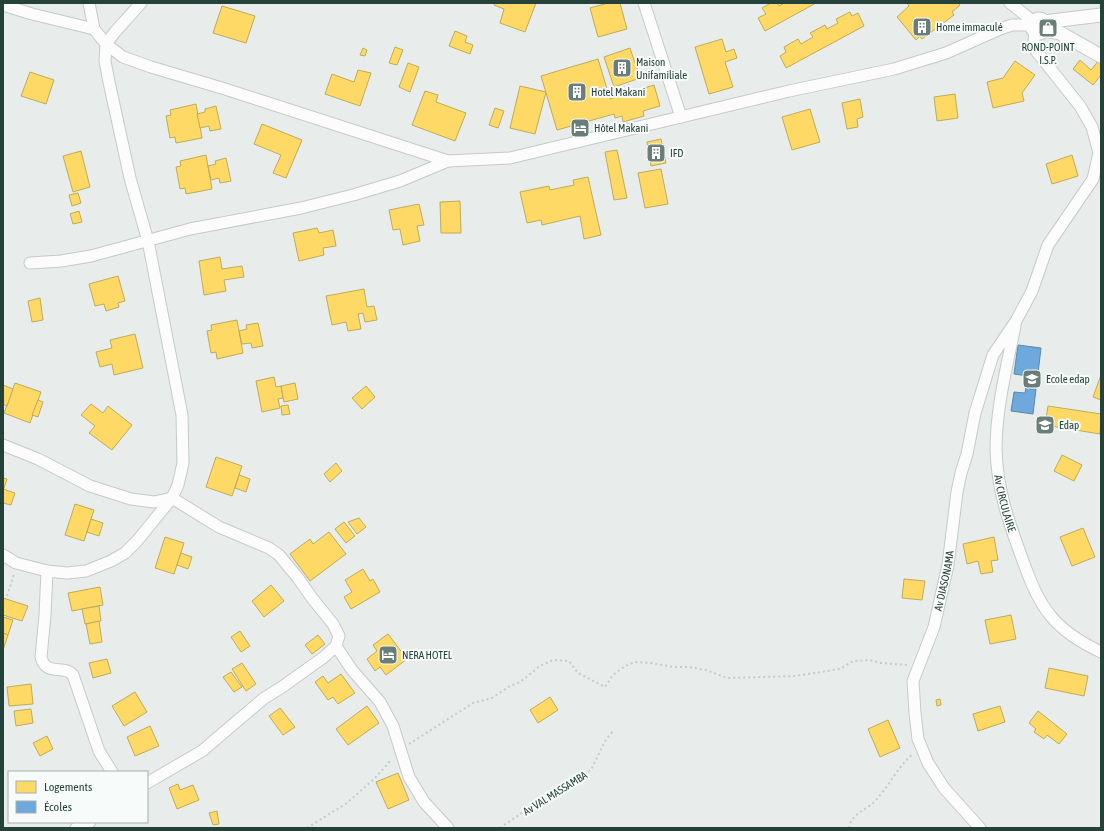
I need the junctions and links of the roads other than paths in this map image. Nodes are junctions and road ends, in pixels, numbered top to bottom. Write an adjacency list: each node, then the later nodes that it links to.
1 (89, 3): 8 (street)
2 (141, 3): 9 (street)
3 (644, 3): 11 (street)
4 (1010, 3): 7 (street)
5 (3, 5): 8 (street)
6 (1101, 15): 7 (street)
7 (1038, 26): 10 (street); 11 (street); 15 (street)
8 (94, 29): 9 (street)
9 (106, 44): 12 (street); 13 (street)
10 (1101, 56)
11 (681, 117): 12 (street)
12 (448, 161): 13 (street)
13 (148, 241): 14 (street); 17 (street)
14 (30, 263)
15 (1016, 321): 21 (street, Av CIRCULAIRE); 27 (street, Av DIASONAMA)
16 (3, 445): 17 (street)
17 (172, 498): 19 (street); 20 (street)
18 (3, 555): 19 (street)
19 (47, 571): 22 (street)
20 (336, 646): 23 (street); 26 (street)
21 (1101, 652)
22 (111, 771)
23 (148, 782)
24 (88, 823): 25 (street)
25 (76, 828)
26 (448, 828)
27 (980, 828)

